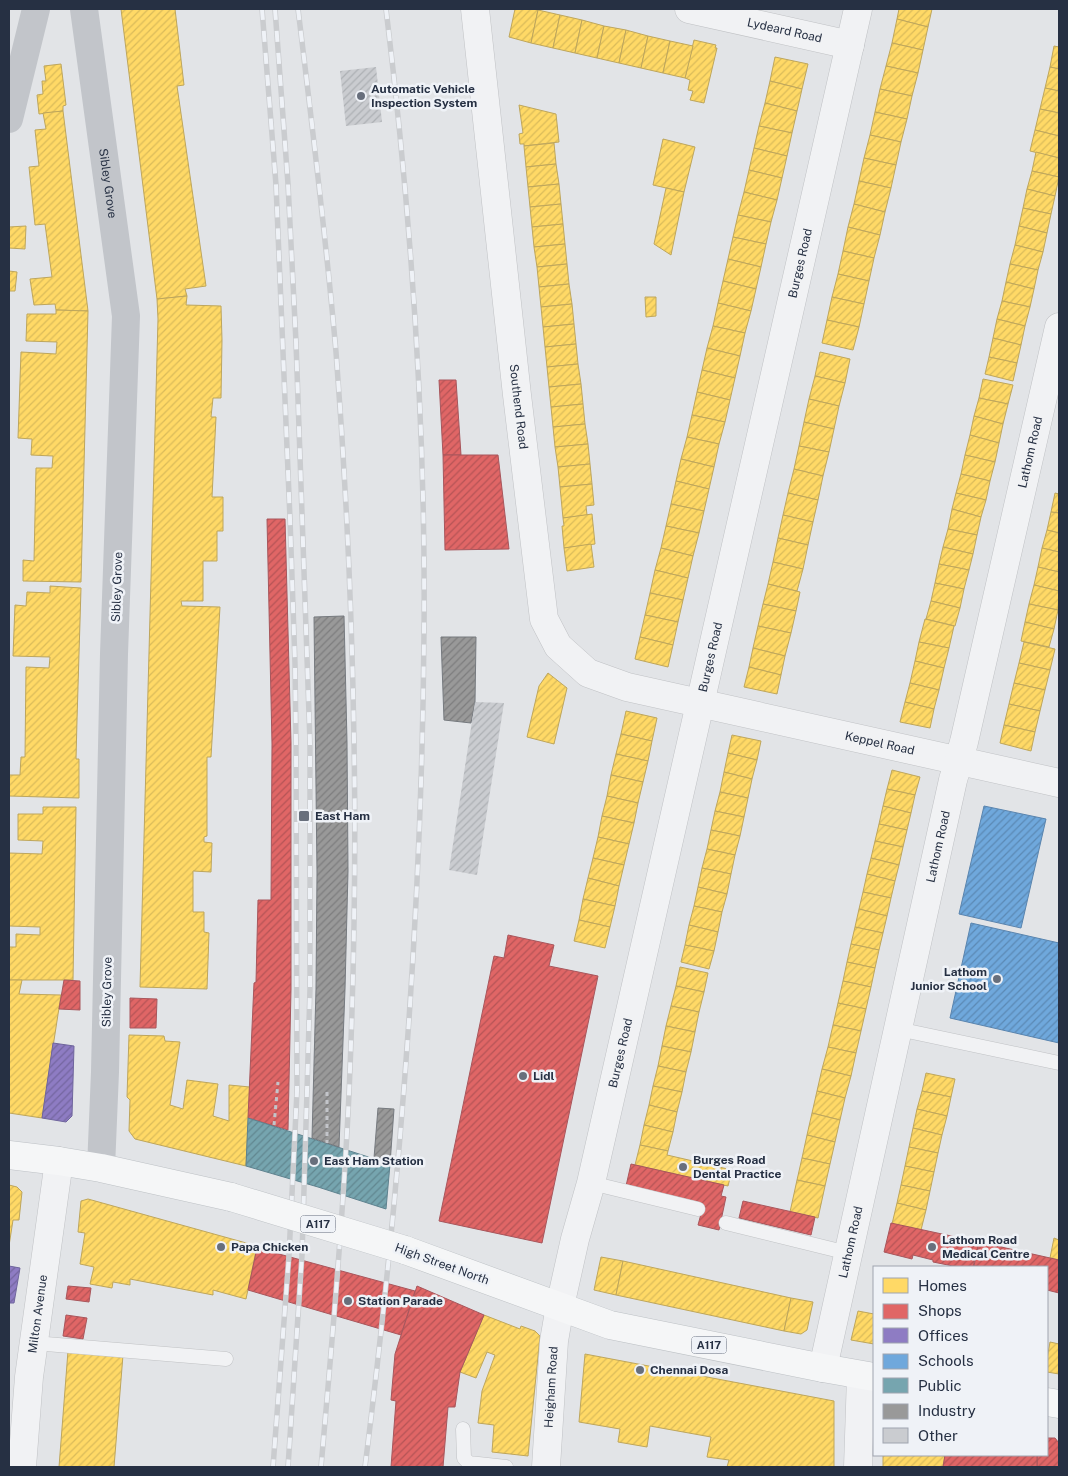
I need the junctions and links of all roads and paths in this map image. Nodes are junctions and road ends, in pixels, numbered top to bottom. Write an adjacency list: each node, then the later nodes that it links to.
1 (36, 9): 7 (main road)
2 (84, 9): 20 (main road, Sibley Grove)
3 (475, 9): 9 (street, Southend Road)
4 (689, 9): 6 (street, Lydeard Road)
5 (858, 9): 6 (street, Burges Road)
6 (850, 46): 9 (street, Burges Road)
7 (9, 120)
8 (1059, 327): 10 (street, Lathom Road)
9 (700, 703): 10 (street, Keppel Road); 21 (street, Burges Road)
10 (959, 761): 11 (street, Keppel Road); 12 (street, Lathom Road)
11 (1059, 783)
12 (898, 1029): 13 (lane); 24 (street, Lathom Road)
13 (1059, 1063)
14 (278, 1082): 16 (path)
15 (327, 1092): 17 (path)
16 (274, 1126)
17 (327, 1143)
18 (9, 1156): 19 (main road, High Street North / A117)
19 (59, 1161): 20 (main road, High Street North / A117); 26 (street, Milton Avenue)
20 (101, 1168): 25 (main road, High Street North / A117, bridge)
21 (591, 1183): 22 (lane); 25 (street, Burges Road)
22 (698, 1209)
23 (726, 1223): 24 (lane)
24 (848, 1253): 28 (street, Lathom Road)
25 (560, 1306): 28 (main road, High Street North / A117); 33 (street, Heigham Road)
26 (34, 1343): 27 (lane); 31 (street, Milton Avenue)
27 (226, 1359)
28 (823, 1368): 29 (main road, High Street North / A117)
29 (868, 1377): 34 (street)
30 (463, 1429): 32 (lane)
31 (22, 1467)
32 (506, 1467)
33 (546, 1467)
34 (858, 1467)

